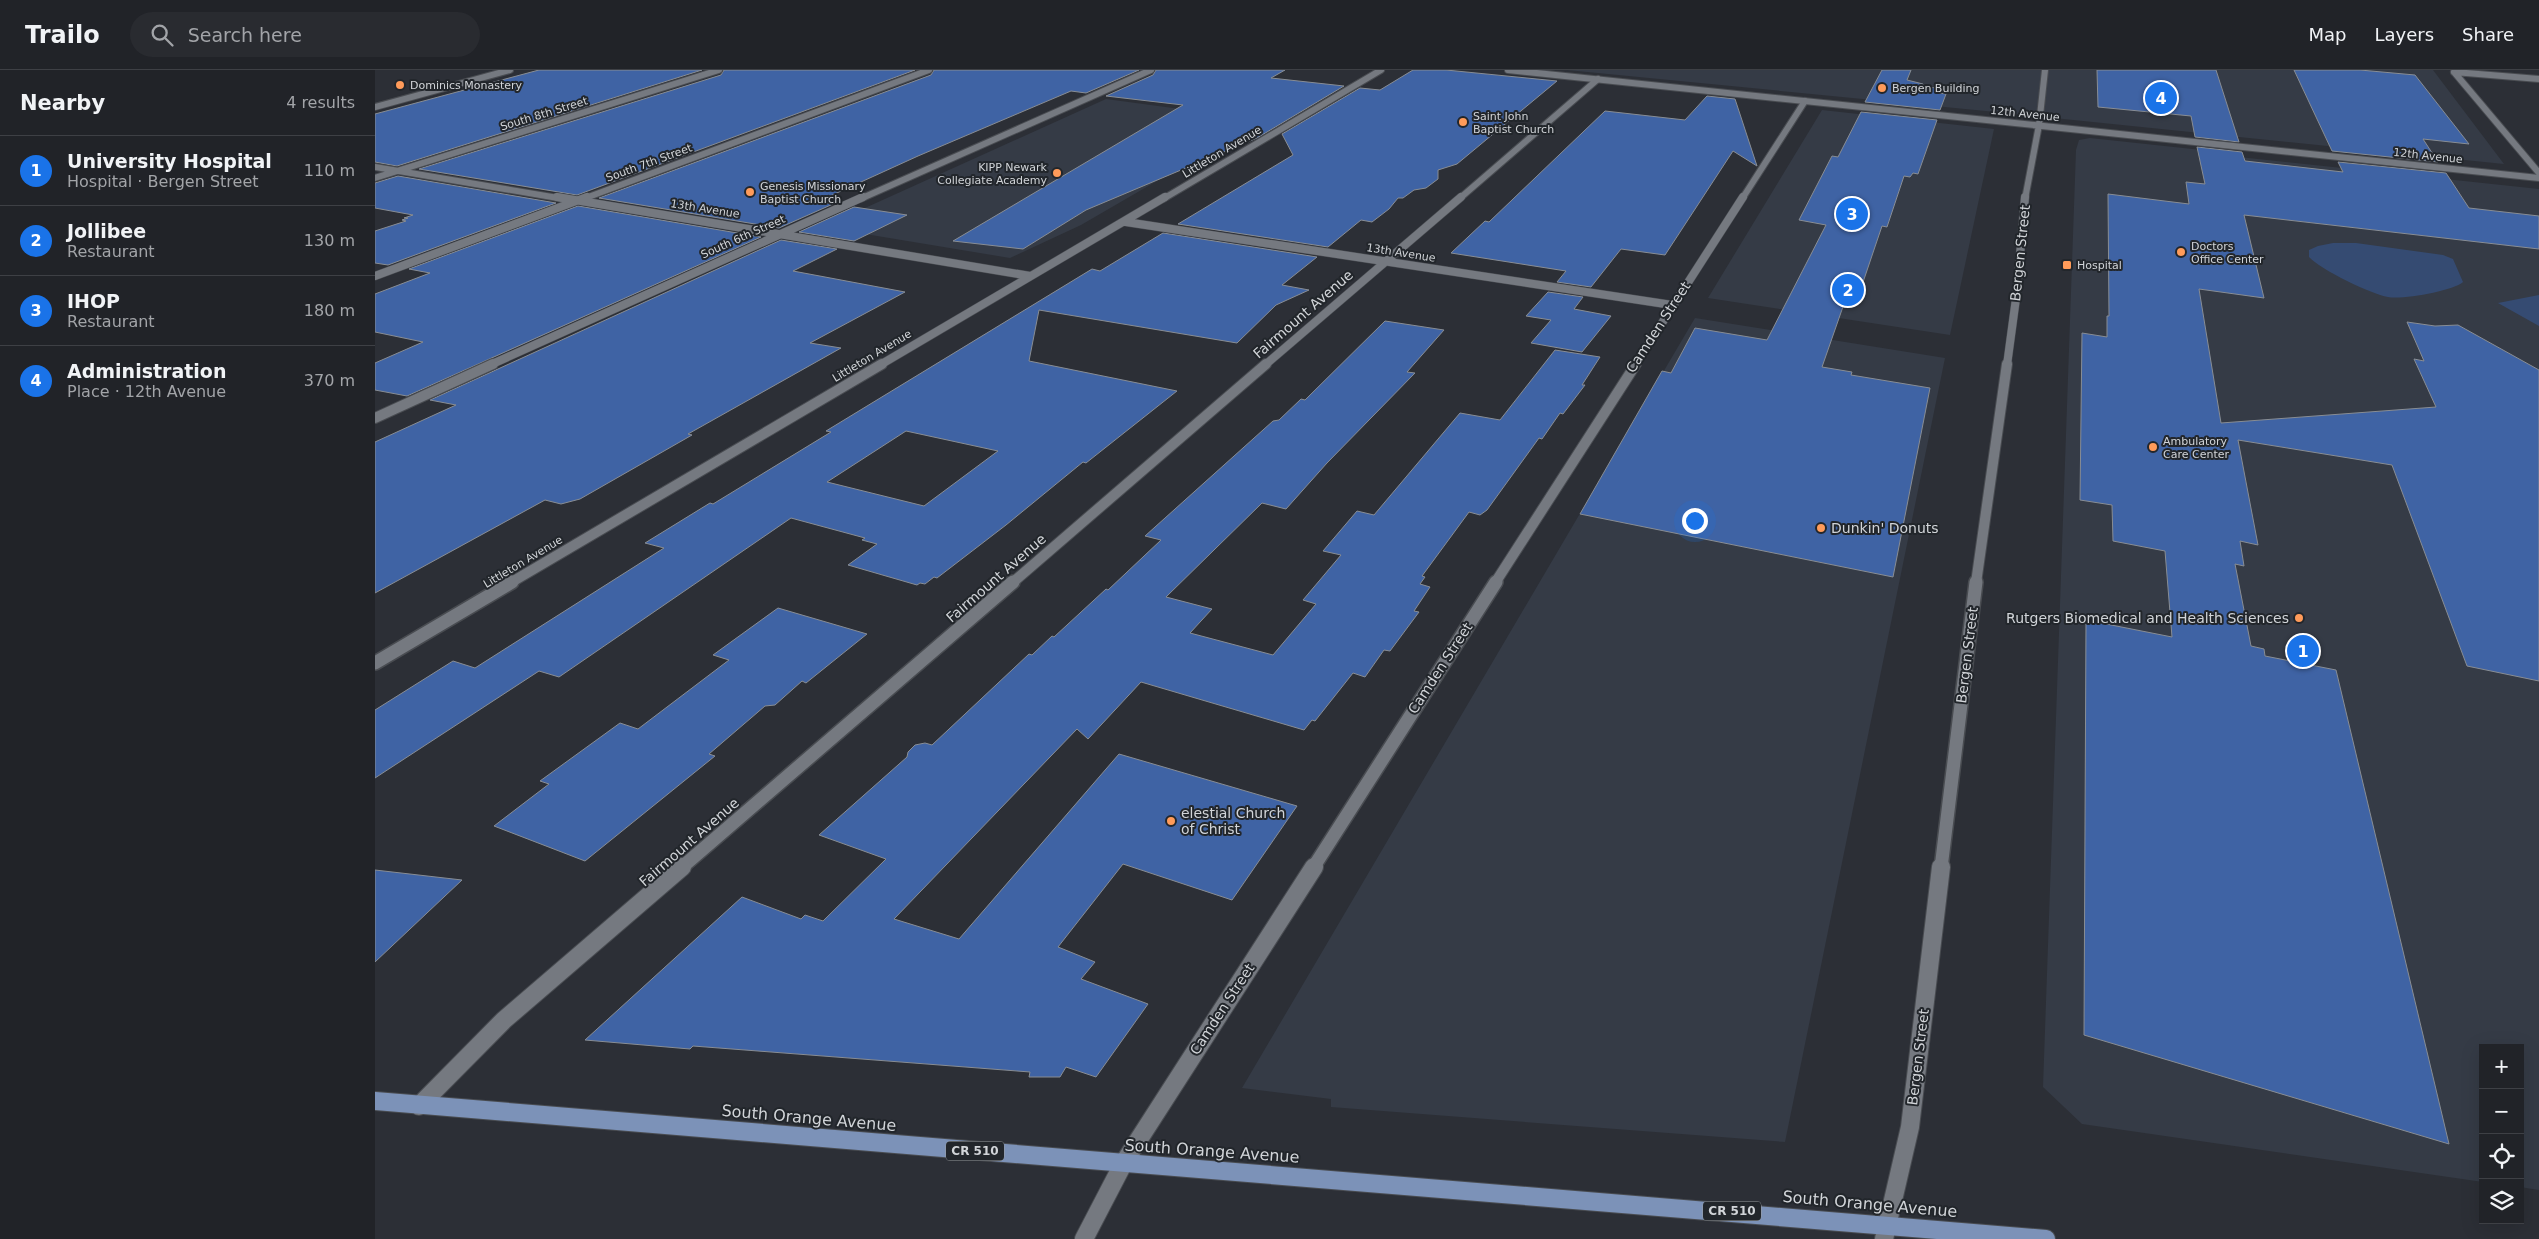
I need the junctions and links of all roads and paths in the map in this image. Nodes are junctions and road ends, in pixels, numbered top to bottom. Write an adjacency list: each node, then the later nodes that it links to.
1 (510, 70): 11 (street)
2 (719, 70): 14 (street, South 8th Street)
3 (929, 70): 18 (street, South 7th Street)
4 (1151, 70): 20 (street, South 6th Street)
5 (1381, 70): 19 (street, Littleton Avenue)
6 (1508, 70): 8 (street, 12th Avenue)
7 (2045, 70): 12 (street, Bergen Street)
8 (1598, 79): 10 (street, 12th Avenue); 21 (street, Fairmount Avenue)
9 (2539, 79): 15 (street)
10 (1805, 101): 12 (street, 12th Avenue); 24 (street, Camden Street)
11 (375, 106)
12 (2039, 125): 17 (street, 12th Avenue); 30 (street, Bergen Street)
13 (375, 167): 14 (street, 13th Avenue)
14 (398, 171): 16 (street, South 8th Street); 18 (street, 13th Avenue)
15 (2539, 173)
16 (375, 178)
17 (2539, 178)
18 (579, 200): 20 (street, 13th Avenue); 22 (street, South 7th Street)
19 (1126, 222): 21 (street, 13th Avenue); 23 (street, Littleton Avenue)
20 (780, 233): 23 (street, 13th Avenue); 25 (street, South 6th Street)
21 (1387, 262): 24 (street, 13th Avenue); 28 (street, Fairmount Avenue)
22 (375, 276)
23 (1031, 276): 26 (street, Littleton Avenue)
24 (1672, 305): 29 (street, Camden Street)
25 (375, 418)
26 (375, 663)
27 (375, 1101): 28 (main road, South Orange Avenue / CR 510)
28 (419, 1106): 29 (main road, South Orange Avenue / CR 510)
29 (1123, 1164): 30 (main road, South Orange Avenue / CR 510); 31 (street, Camden Street)
30 (1886, 1232): 32 (main road, South Orange Avenue / CR 510)
31 (1084, 1239)
32 (2046, 1239)

